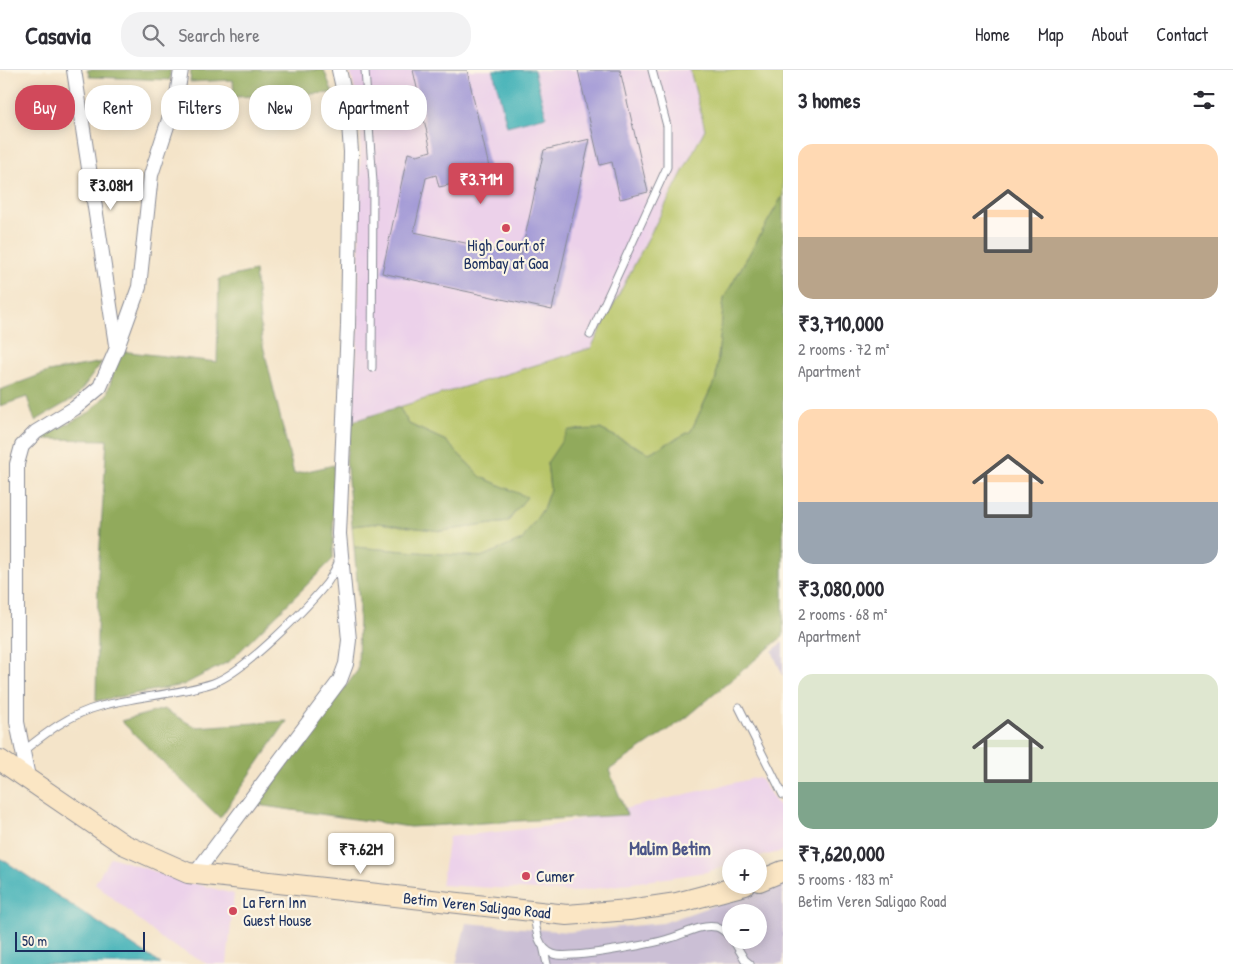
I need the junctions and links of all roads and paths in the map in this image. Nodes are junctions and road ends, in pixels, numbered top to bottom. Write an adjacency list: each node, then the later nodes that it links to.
1 (74, 70): 7 (street)
2 (181, 70): 7 (street)
3 (339, 70): 9 (street)
4 (364, 70): 8 (lane)
5 (652, 70): 6 (lane)
6 (590, 335)
7 (116, 348): 11 (street)
8 (372, 368)
9 (341, 557): 11 (lane); 16 (street)
10 (739, 707): 14 (lane)
11 (22, 752): 13 (street)
12 (0, 760): 13 (main road, Betim Veren Saligao Road)
13 (28, 777): 16 (main road, Betim Veren Saligao Road)
14 (783, 795)
15 (783, 871): 17 (main road)
16 (194, 874): 19 (main road, Betim Veren Saligao Road)
17 (767, 878)
18 (722, 891): 19 (main road, Betim Veren Saligao Road)
19 (534, 911): 21 (lane)
20 (722, 930): 21 (lane)
21 (543, 946): 23 (lane)
22 (738, 949): 24 (lane)
23 (546, 964)
24 (750, 964)

